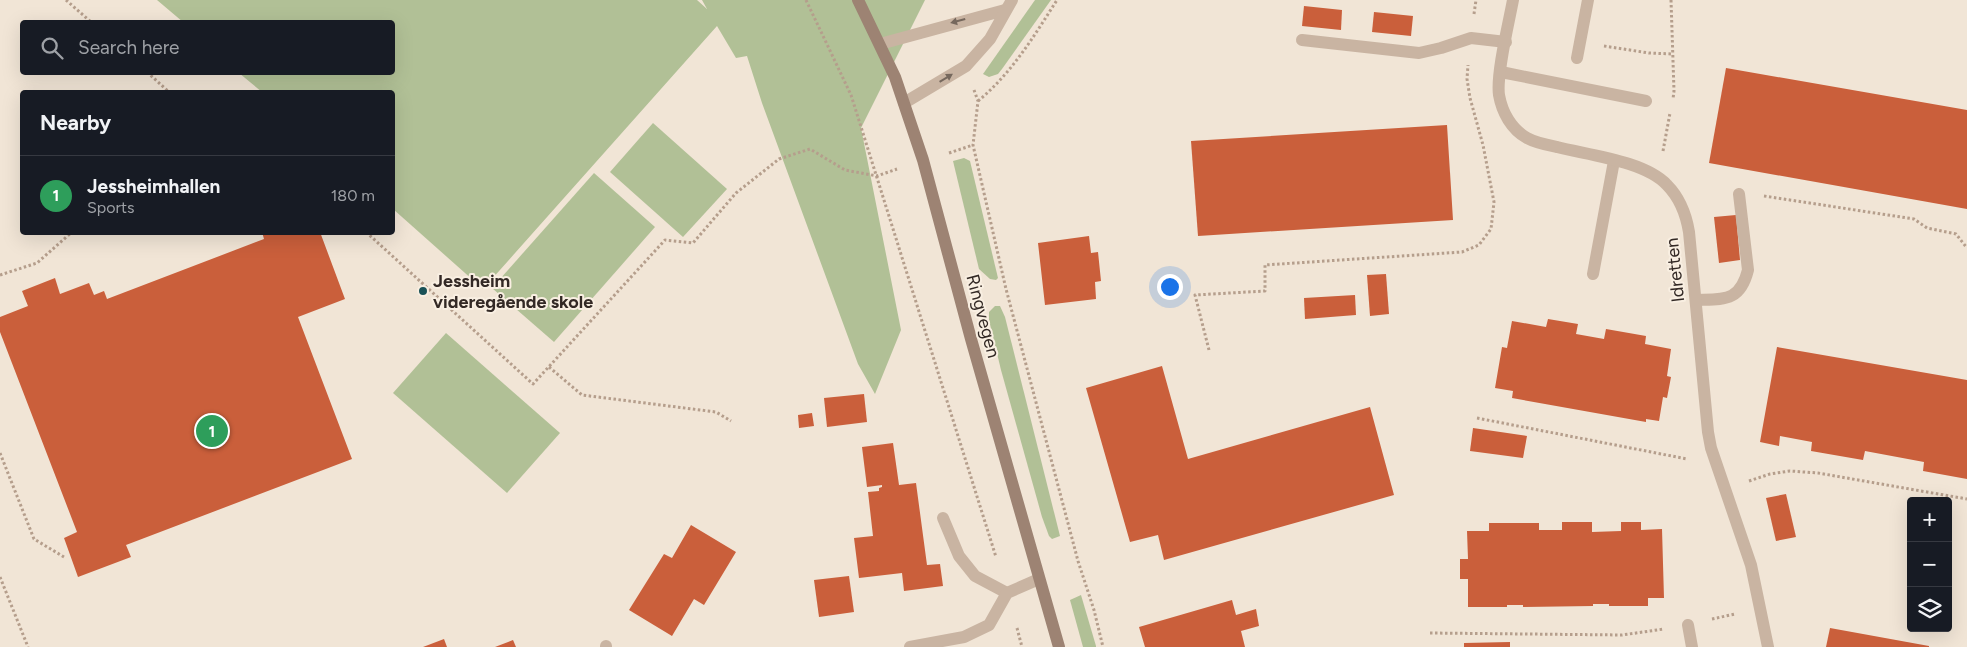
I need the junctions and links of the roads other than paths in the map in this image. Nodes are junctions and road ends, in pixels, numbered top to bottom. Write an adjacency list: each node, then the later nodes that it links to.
1 (858, 0): 7 (main road, Ringvegen)
2 (1513, 0): 6 (street, Idretten)
3 (1588, 0): 8 (street)
4 (1009, 5): 7 (street, one-way to 7); 11 (street, one-way to 4)
5 (1302, 40): 6 (street)
6 (1506, 42): 9 (street, Idretten)
7 (880, 44): 11 (main road, Ringvegen)
8 (1578, 58)
9 (1500, 72): 10 (street); 12 (street, Idretten)
10 (1646, 101)
11 (904, 103): 17 (main road, Ringvegen)
12 (1614, 161): 14 (street); 15 (street, Idretten)
13 (1739, 194): 15 (street)
14 (1593, 274)
15 (1696, 300): 23 (street, Idretten)
16 (943, 518): 18 (street)
17 (1039, 579): 18 (street); 21 (main road, Ringvegen)
18 (1007, 593): 20 (street)
19 (1688, 625): 22 (street)
20 (910, 647)
21 (1059, 647)
22 (1692, 647)
23 (1768, 647)

